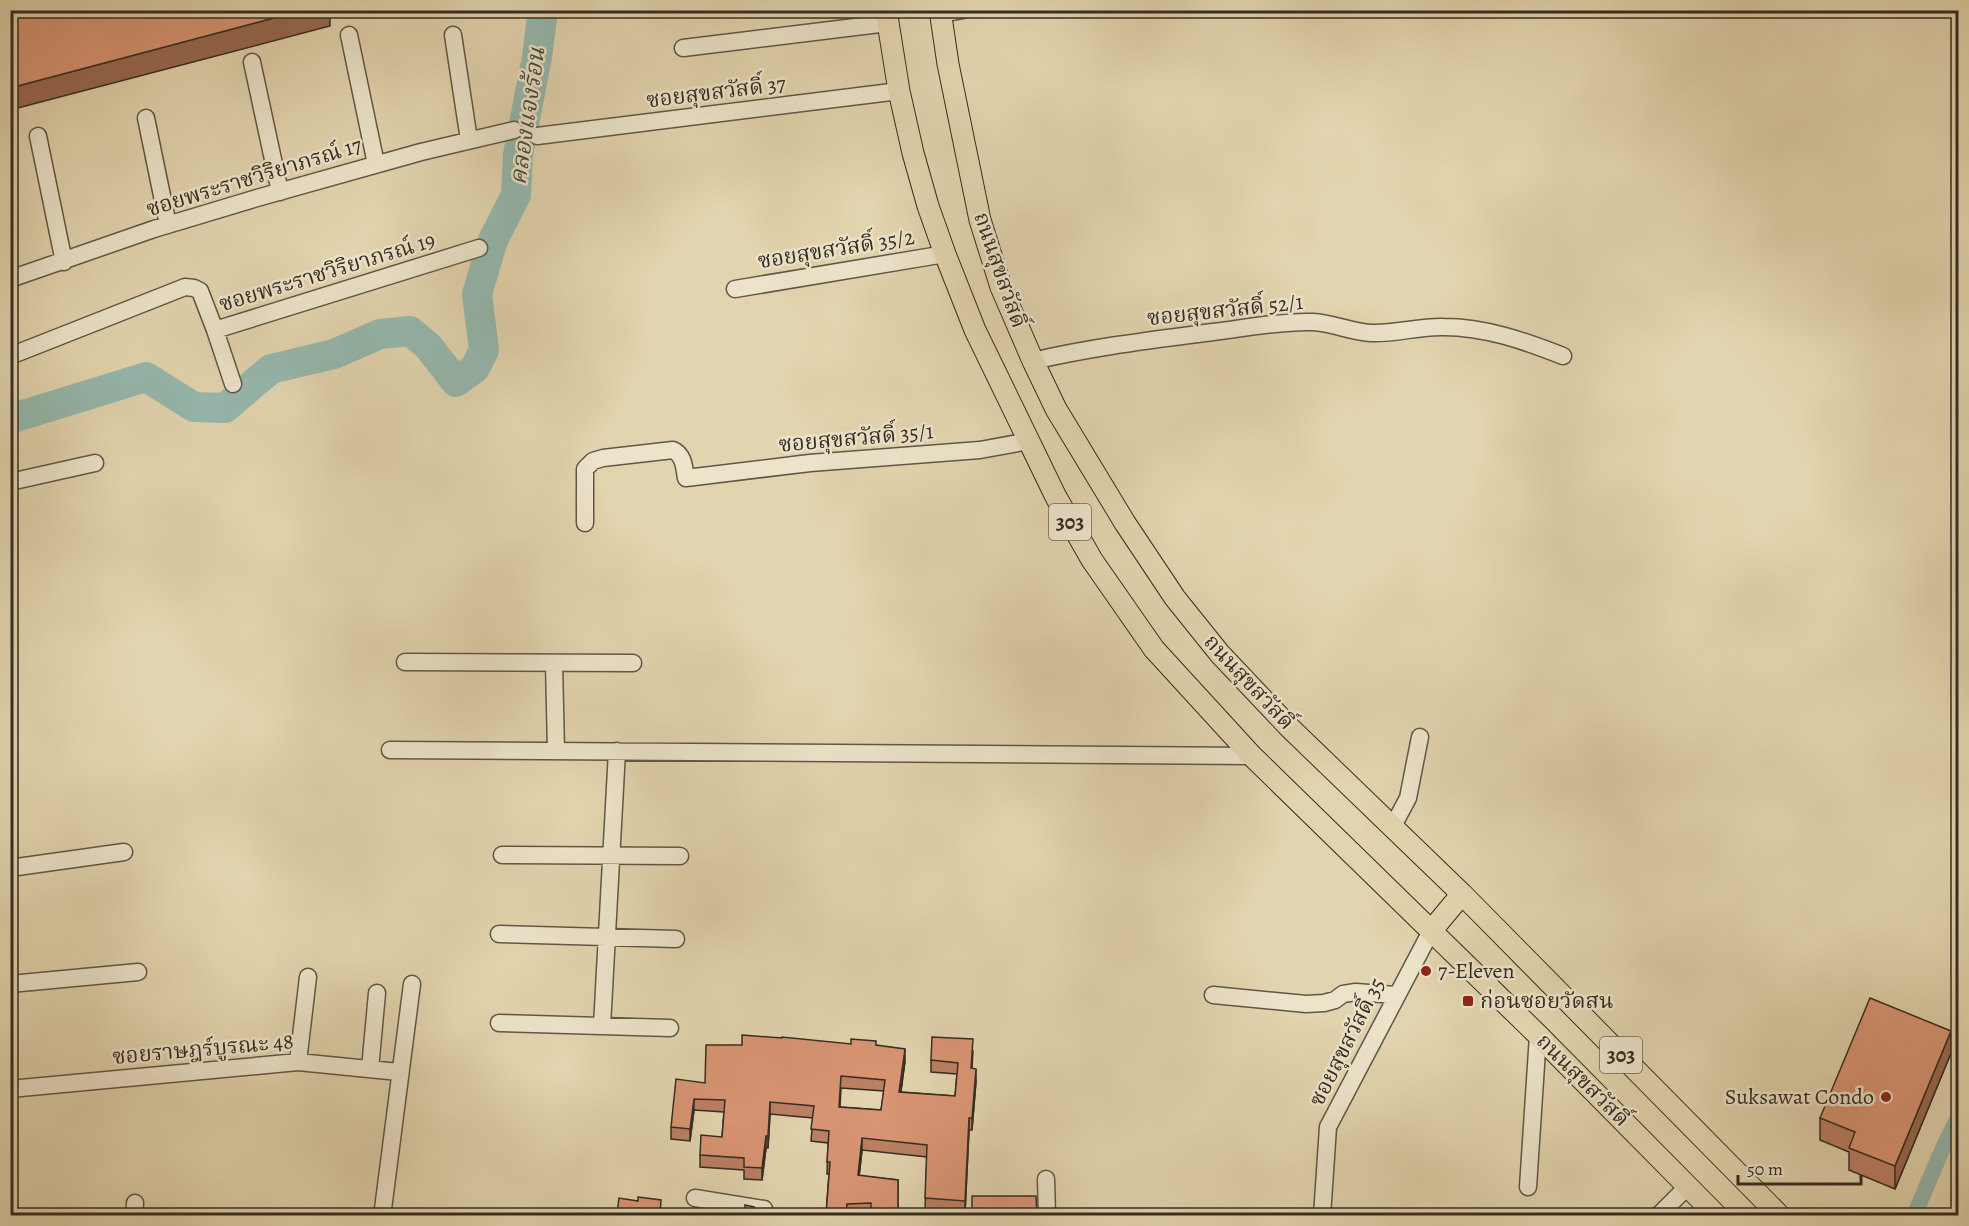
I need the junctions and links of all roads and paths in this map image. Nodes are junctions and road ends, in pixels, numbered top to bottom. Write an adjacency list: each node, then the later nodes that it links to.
1 (963, 10): 2 (street)
2 (940, 12): 25 (main road, ถนนสุขสวัสดิ์ / 303)
3 (887, 17): 6 (street); 8 (main road, ถนนสุขสวัสดิ์ / 303)
4 (348, 35): 14 (street)
5 (453, 35): 13 (street)
6 (683, 48)
7 (252, 62): 15 (street)
8 (899, 92): 12 (street, ซอยสุขสวัสดิ์ 37); 18 (main road, ถนนสุขสวัสดิ์ / 303)
9 (146, 118): 16 (street)
10 (514, 130): 13 (street, ซอยพระราชวิริยาภรณ์ 17)
11 (38, 136): 19 (street)
12 (537, 136)
13 (469, 140): 14 (street, ซอยพระราชวิริยาภรณ์ 17)
14 (376, 164): 15 (street, ซอยพระราชวิริยาภรณ์ 17)
15 (280, 192): 16 (street, ซอยพระราชวิริยาภรณ์ 17)
16 (168, 225): 19 (street, ซอยพระราชวิริยาภรณ์ 17)
17 (479, 248): 22 (street, ซอยพระราชวิริยาภรณ์ 19)
18 (945, 254): 21 (street, ซอยสุขสวัสดิ์ 35/2); 27 (main road, ถนนสุขสวัสดิ์ / 303)
19 (64, 262): 20 (street, ซอยพระราชวิริยาภรณ์ 17)
20 (10, 279)
21 (735, 289)
22 (215, 330): 23 (street, ซอยพระราชวิริยาภรณ์ 19); 26 (street)
23 (10, 356)
24 (1563, 356): 25 (street, ซอยสุขสวัสดิ์ 52/1)
25 (1033, 361): 39 (main road, ถนนสุขสวัสดิ์ / 303)
26 (233, 384)
27 (1029, 441): 30 (street, ซอยสุขสวัสดิ์ 35/1); 38 (main road, ถนนสุขสวัสดิ์ / 303)
28 (95, 463): 29 (street)
29 (10, 482)
30 (585, 523)
31 (405, 662): 32 (street)
32 (555, 663): 33 (street); 36 (street)
33 (633, 663)
34 (1420, 737): 39 (street)
35 (390, 750): 36 (street)
36 (556, 751): 37 (street)
37 (617, 751): 38 (street); 42 (street)
38 (1252, 756): 46 (main road, ถนนสุขสวัสดิ์ / 303)
39 (1393, 826): 45 (main road, ถนนสุขสวัสดิ์ / 303)
40 (124, 852): 44 (street)
41 (502, 855): 42 (street)
42 (611, 855): 43 (street); 48 (street)
43 (680, 856)
44 (10, 868)
45 (1462, 894): 46 (main road); 75 (main road, ถนนสุขสวัสดิ์ / 303)
46 (1431, 930): 56 (street, ซอยสุขสวัสดิ์ 35); 60 (main road, ถนนสุขสวัสดิ์ / 303)
47 (499, 934): 48 (street)
48 (606, 937): 49 (street); 58 (street)
49 (676, 939)
50 (138, 972): 52 (street)
51 (308, 977): 61 (street)
52 (10, 984)
53 (412, 984): 63 (street)
54 (377, 993): 62 (street)
55 (1213, 995): 56 (street)
56 (1395, 995): 72 (street, ซอยสุขสวัสดิ์ 35)
57 (499, 1023): 58 (street)
58 (602, 1026): 59 (street)
59 (670, 1028)
60 (1538, 1035): 66 (main road, ถนนสุขสวัสดิ์ / 303); 67 (street)
61 (298, 1062): 62 (street, ซอยราษฎร์บูรณะ 48); 64 (street, ซอยราษฎร์บูรณะ 48)
62 (370, 1069): 63 (street, ซอยราษฎร์บูรณะ 48)
63 (399, 1072): 69 (street)
64 (10, 1089)
65 (1046, 1179): 71 (street)
66 (1688, 1186): 73 (street); 74 (main road, ถนนสุขสวัสดิ์ / 303)
67 (1528, 1187)
68 (695, 1198): 70 (street)
69 (382, 1209)
70 (764, 1215)
71 (1047, 1215)
72 (1322, 1215)
73 (1658, 1215)
74 (1717, 1215)
75 (1780, 1215)

